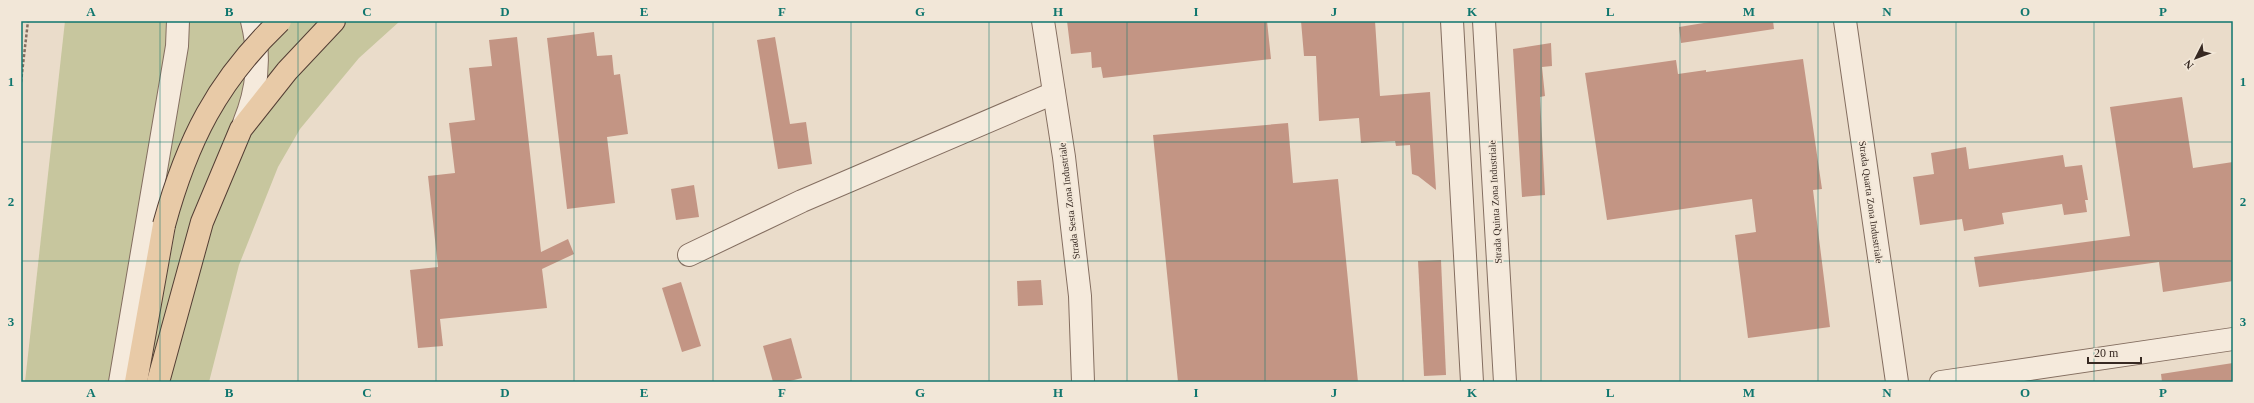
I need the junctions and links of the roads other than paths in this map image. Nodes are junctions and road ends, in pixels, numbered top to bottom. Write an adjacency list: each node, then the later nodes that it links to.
1 (178, 21): 13 (street)
2 (252, 21): 10 (street)
3 (280, 21): 14 (main road, bridge)
4 (334, 21): 10 (main road)
5 (1043, 21): 9 (street, Strada Sesta Zona Industriale)
6 (1452, 21): 17 (street)
7 (1484, 21): 18 (street, Strada Quinta Zona Industriale)
8 (1845, 21): 19 (street, Strada Quarta Zona Industriale)
9 (1054, 93): 11 (street); 16 (street, Strada Sesta Zona Industriale)
10 (241, 130): 15 (main road)
11 (689, 255)
12 (2233, 339): 20 (street)
13 (120, 382)
14 (136, 382)
15 (158, 382)
16 (1083, 382)
17 (1472, 382)
18 (1505, 382)
19 (1897, 382)
20 (1941, 382)

